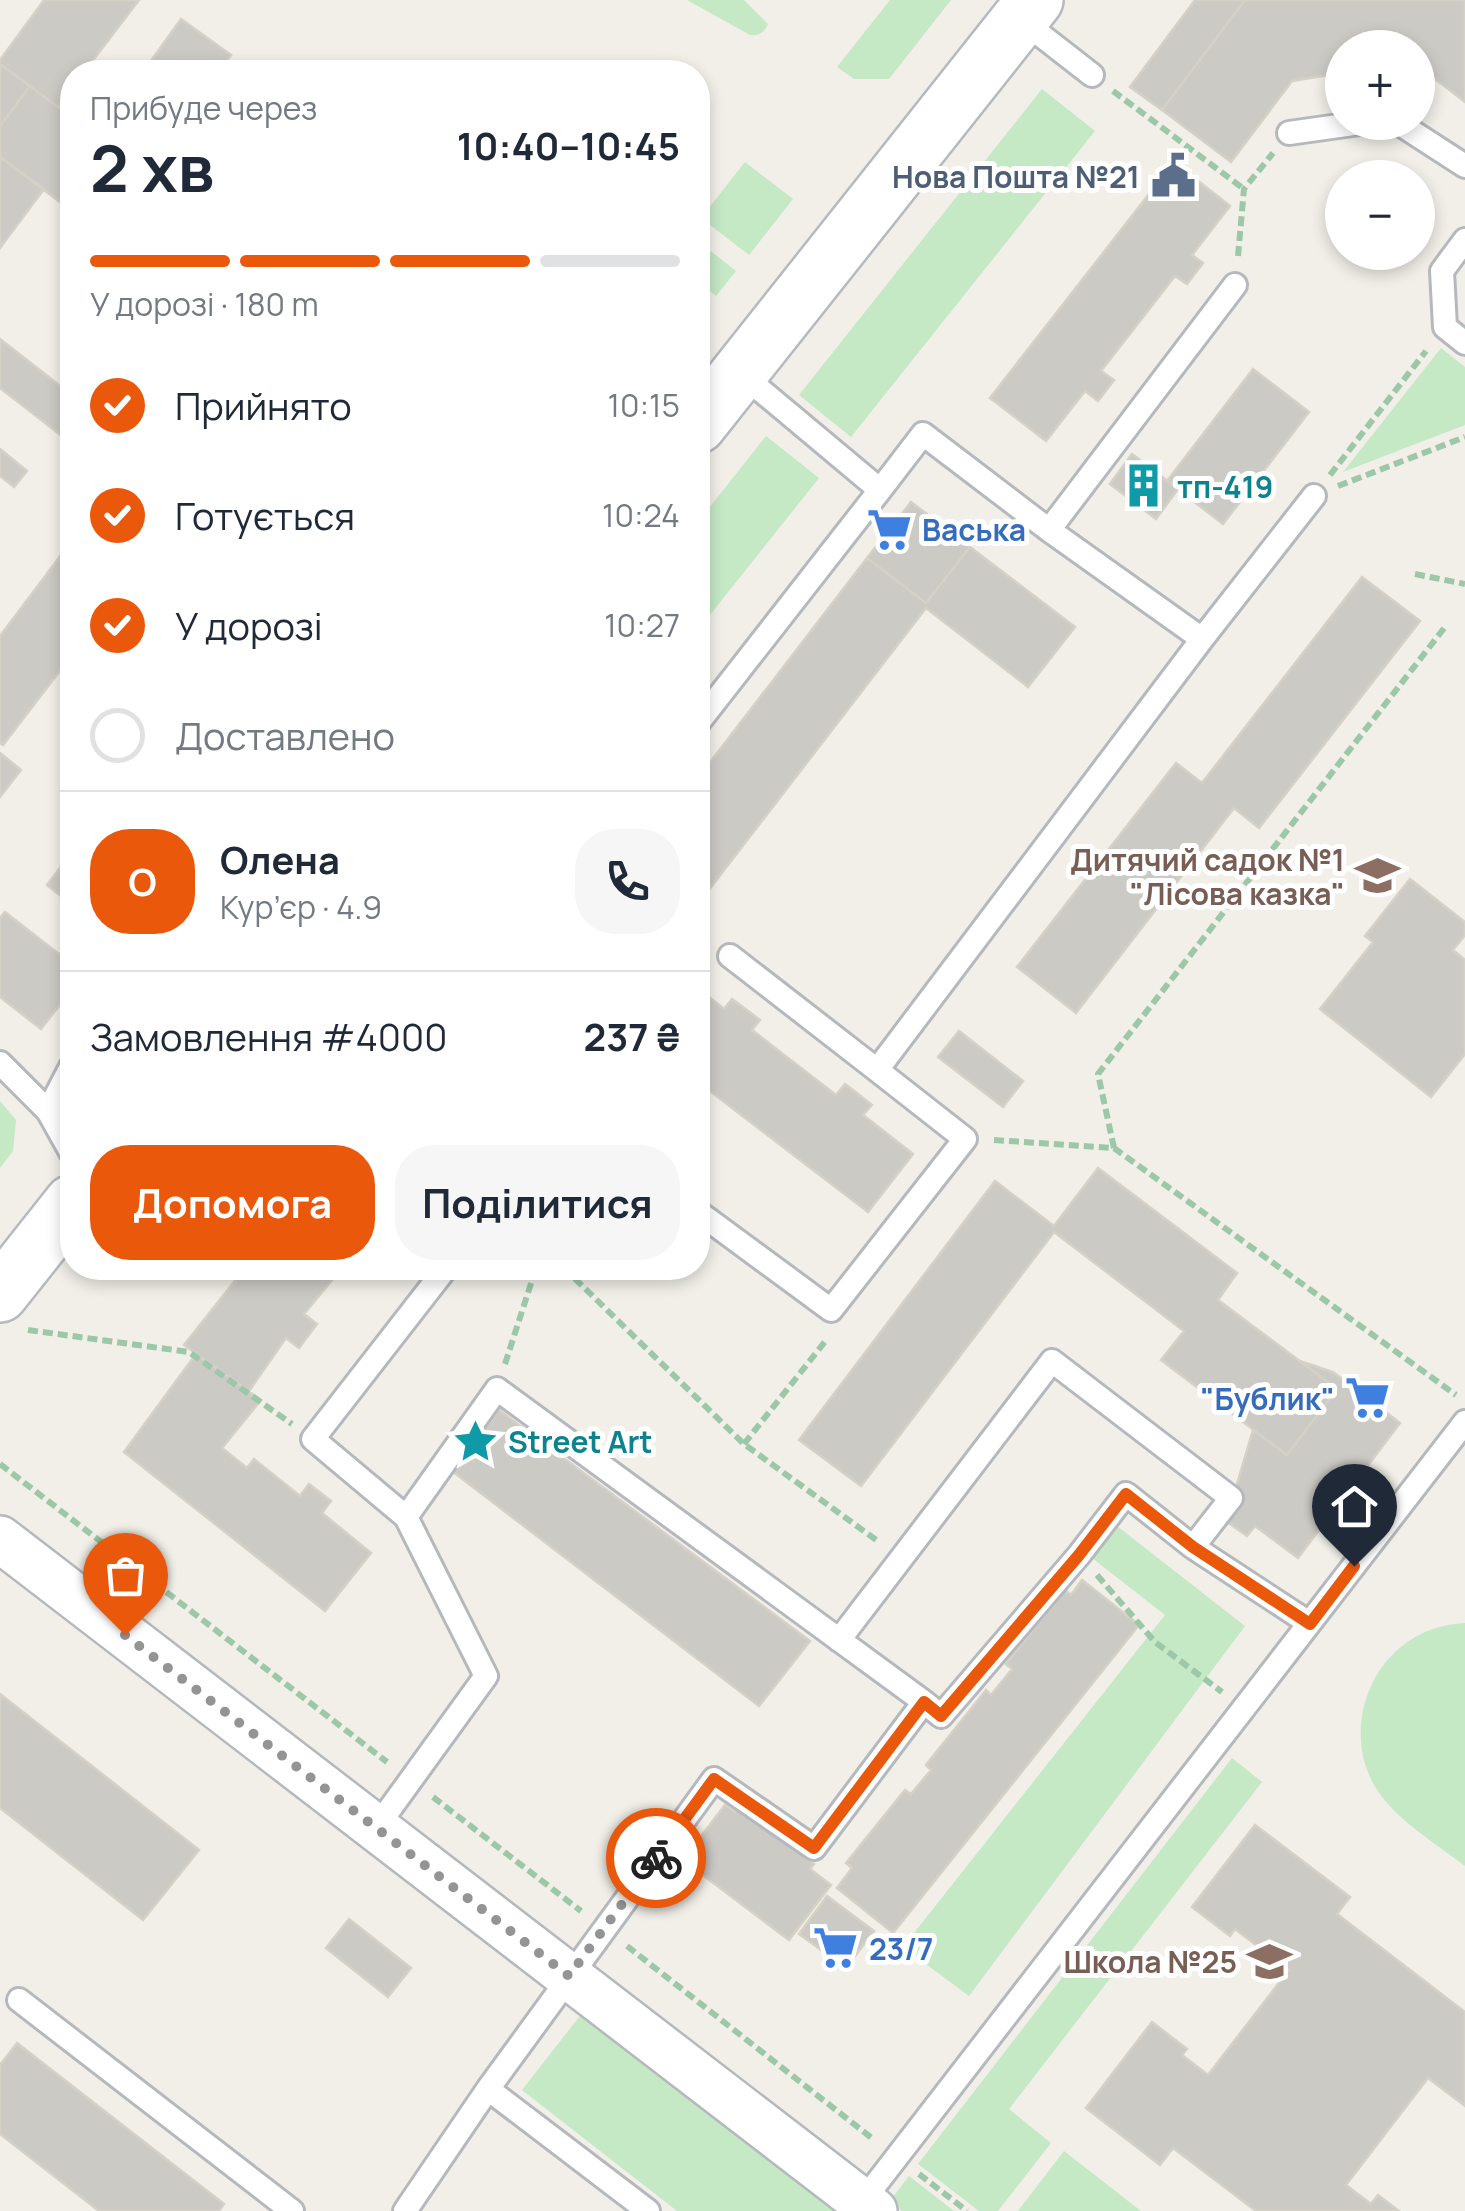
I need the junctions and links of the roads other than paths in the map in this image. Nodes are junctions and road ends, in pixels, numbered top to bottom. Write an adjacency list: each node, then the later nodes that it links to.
1 (1027, 10): 2 (lane); 10 (main road)
2 (1092, 75)
3 (1325, 127): 4 (lane)
4 (1289, 132)
5 (1425, 140): 6 (lane)
6 (1465, 166)
7 (1465, 240): 9 (lane)
8 (1236, 285): 14 (lane)
9 (1465, 343)
10 (739, 372): 11 (main road); 12 (lane)
11 (710, 409)
12 (880, 490): 14 (lane); 16 (lane)
13 (1314, 496): 15 (lane)
14 (1049, 530): 15 (lane)
15 (1202, 639): 19 (lane)
16 (710, 709)
17 (730, 956): 19 (lane)
18 (0, 1063): 21 (lane)
19 (877, 1070): 23 (lane)
20 (60, 1088): 21 (lane)
21 (48, 1111): 22 (lane)
22 (60, 1132)
23 (710, 1221)
24 (60, 1223): 26 (main road)
25 (437, 1280): 28 (lane)
26 (9, 1311)
27 (1465, 1422): 31 (lane)
28 (406, 1517): 32 (lane); 34 (lane)
29 (0, 1539): 34 (street)
30 (1193, 1547): 31 (lane); 32 (lane); 33 (lane)
31 (1310, 1624): 38 (lane)
32 (839, 1640): 33 (lane)
33 (924, 1702): 35 (lane)
34 (376, 1828): 35 (street)
35 (569, 1976): 37 (lane); 38 (street)
36 (19, 2000): 39 (lane)
37 (488, 2089): 40 (lane); 41 (lane)
38 (868, 2206)
39 (292, 2211)
40 (405, 2211)
41 (648, 2211)

